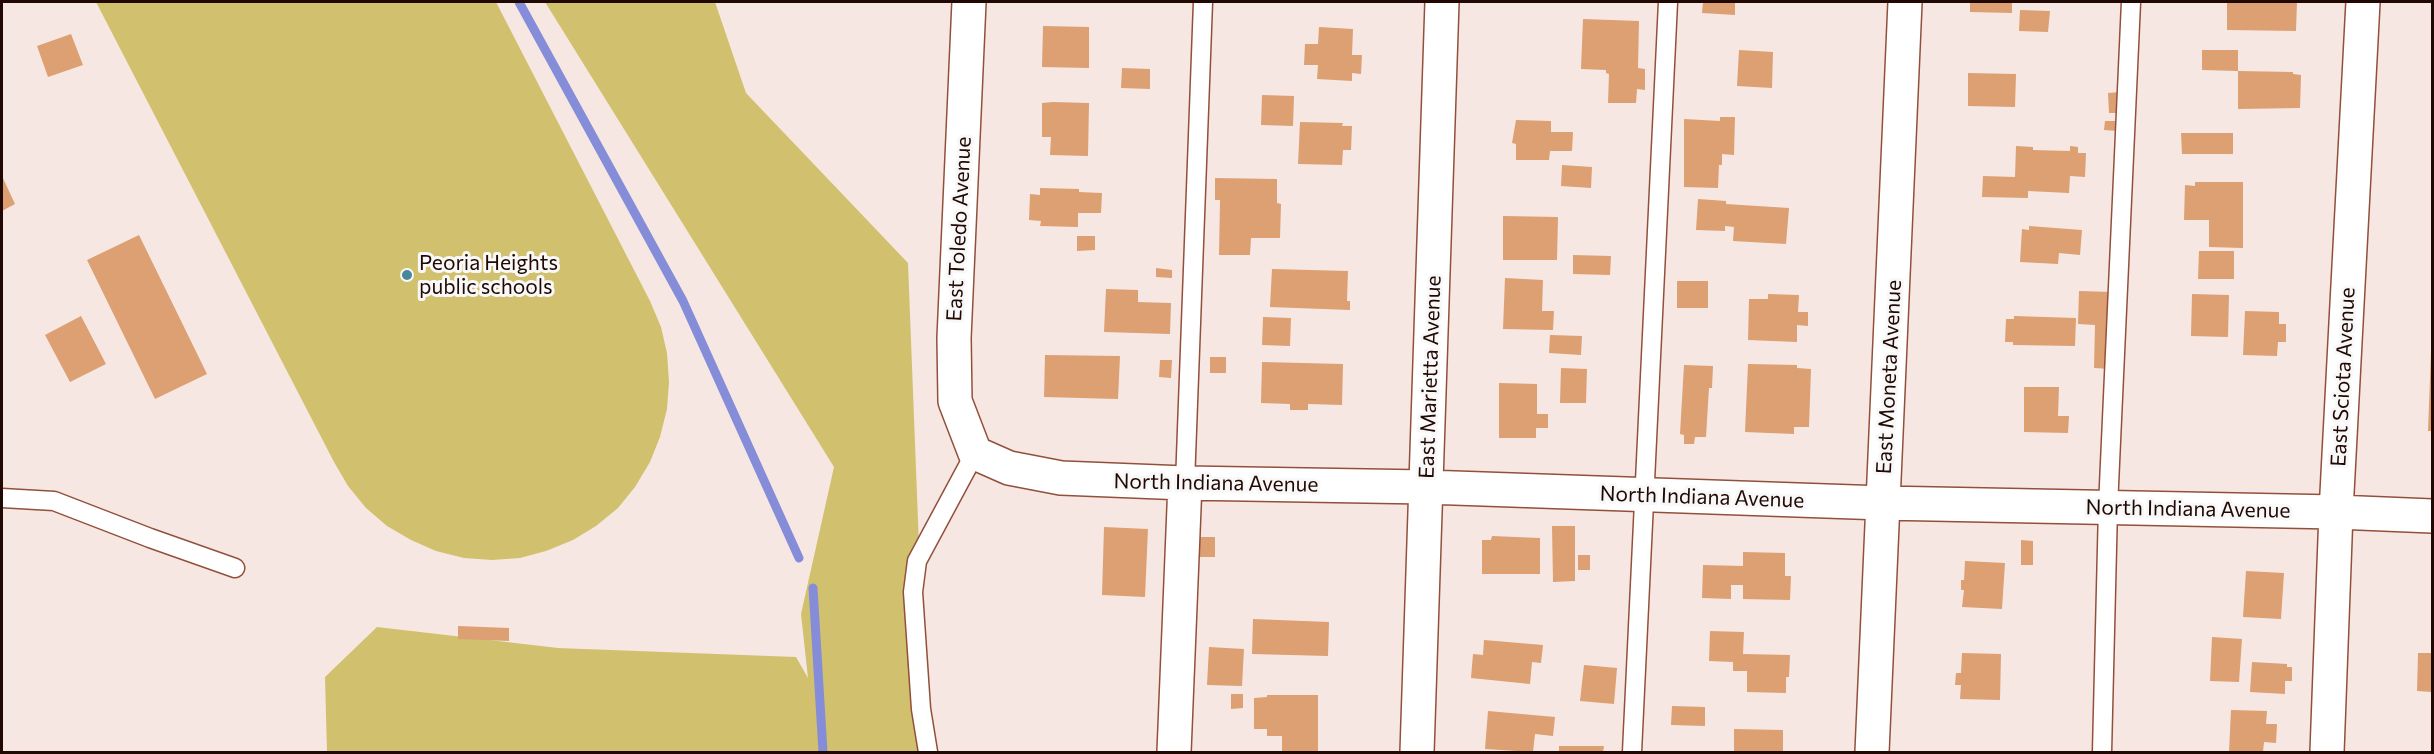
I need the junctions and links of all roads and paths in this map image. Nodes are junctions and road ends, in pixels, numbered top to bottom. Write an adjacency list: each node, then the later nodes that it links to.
1 (969, 2): 8 (street, East Toledo Avenue)
2 (1203, 2): 9 (lane)
3 (1442, 2): 10 (street, East Marietta Avenue)
4 (1668, 2): 11 (lane)
5 (1905, 2): 13 (street, East Moneta Avenue)
6 (2131, 2): 14 (lane)
7 (2363, 2): 15 (street, East Sciota Avenue)
8 (975, 453): 9 (street, North Indiana Avenue); 18 (lane)
9 (1185, 483): 10 (street, North Indiana Avenue); 19 (street)
10 (1426, 487): 11 (street, North Indiana Avenue); 20 (street, East Marietta Avenue)
11 (1645, 494): 13 (street, North Indiana Avenue); 21 (lane)
12 (2, 498): 17 (lane)
13 (1883, 503): 14 (street, North Indiana Avenue); 22 (street, East Moneta Avenue)
14 (2108, 507): 15 (street, North Indiana Avenue); 23 (lane)
15 (2336, 512): 16 (street, North Indiana Avenue); 24 (street, East Sciota Avenue)
16 (2433, 516)
17 (235, 568)
18 (928, 753)
19 (1174, 753)
20 (1417, 753)
21 (1632, 753)
22 (1872, 753)
23 (2102, 753)
24 (2327, 753)

